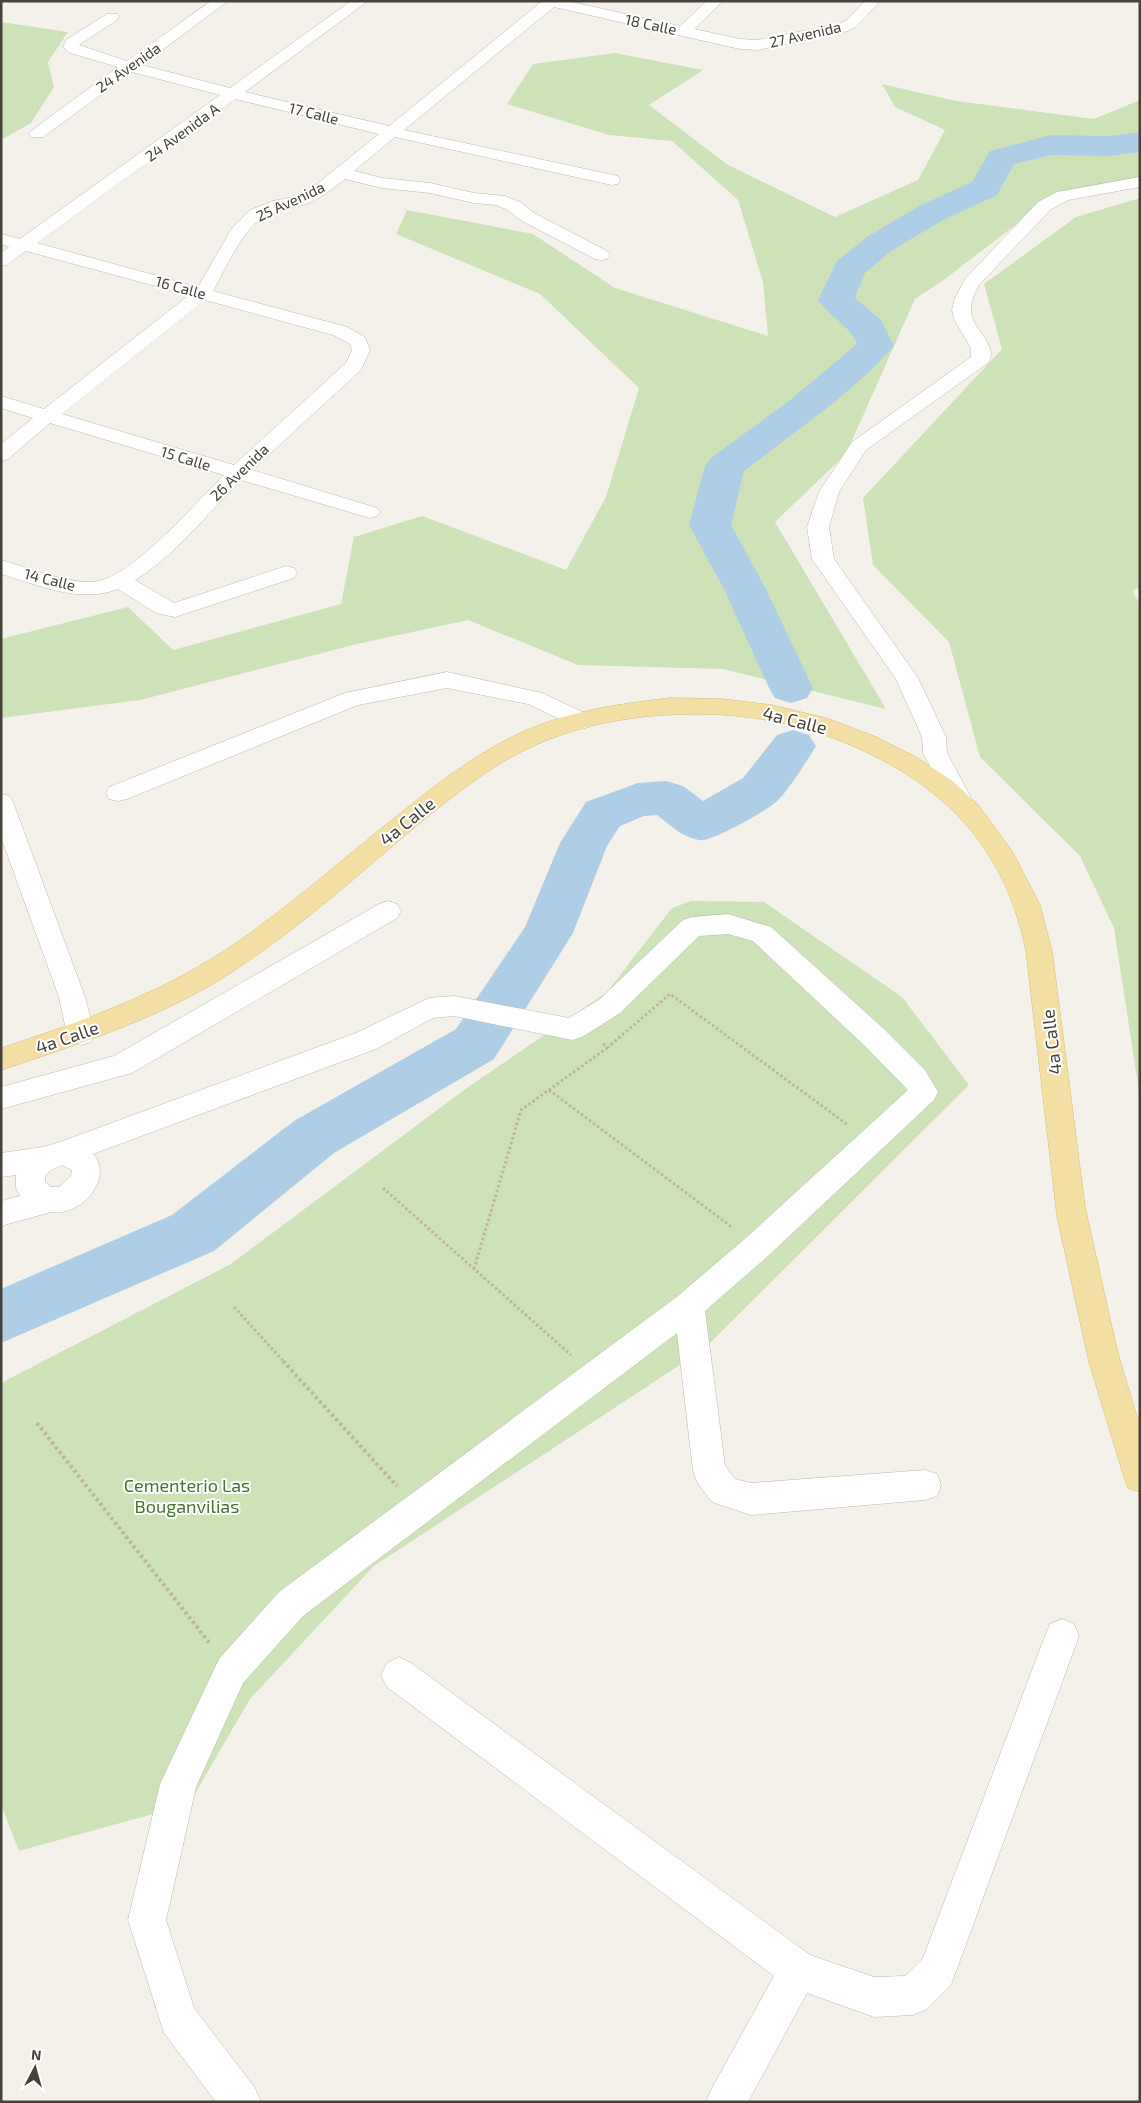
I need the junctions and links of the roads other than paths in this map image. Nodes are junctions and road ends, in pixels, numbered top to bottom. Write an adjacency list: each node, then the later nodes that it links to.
1 (221, 1): 9 (street, 24 Avenida)
2 (361, 1): 10 (street, 24 Avenida A)
3 (716, 1): 7 (street)
4 (873, 1): 8 (street, 27 Avenida)
5 (550, 2): 7 (street, 18 Calle); 11 (street, 25 Avenida)
6 (112, 17): 9 (street, 17 Calle)
7 (683, 31): 8 (street, 18 Calle)
8 (757, 45)
9 (130, 67): 10 (street, 17 Calle); 12 (street, 24 Avenida)
10 (236, 94): 11 (street, 17 Calle); 17 (street, 24 Avenida A)
11 (390, 132): 13 (street, 25 Avenida); 14 (street, 17 Calle)
12 (37, 134)
13 (343, 173): 18 (street); 20 (street, 25 Avenida)
14 (612, 180)
15 (1140, 182): 34 (street)
16 (1, 239): 17 (street, 16 Calle)
17 (24, 244): 19 (street, 24 Avenida A); 20 (street, 16 Calle)
18 (602, 255)
19 (1, 261)
20 (204, 294): 21 (street, 16 Calle); 23 (street, 25 Avenida)
21 (358, 341): 25 (street, 26 Avenida)
22 (1, 402): 23 (street, 15 Calle)
23 (48, 415): 24 (street, 25 Avenida); 25 (street, 15 Calle)
24 (1, 455)
25 (236, 473): 26 (street, 15 Calle); 29 (street, 26 Avenida)
26 (370, 512)
27 (1, 566): 30 (street, 14 Calle)
28 (286, 573): 29 (street)
29 (120, 581): 30 (street, 26 Avenida)
30 (99, 589)
31 (581, 722): 32 (street); 34 (main road, 4a Calle); 36 (main road, 4a Calle)
32 (118, 793)
33 (1, 802): 36 (street)
34 (964, 806): 44 (main road, 4a Calle)
35 (388, 911): 38 (street)
36 (81, 1034): 37 (main road, 4a Calle)
37 (1, 1059)
38 (1, 1098)
39 (52, 1156): 40 (street); 41 (street); 41 (street); 43 (street)
40 (1, 1165)
41 (50, 1200): 42 (street)
42 (1, 1214)
43 (689, 1306): 45 (street); 49 (street)
44 (1140, 1477)
45 (925, 1485)
46 (1062, 1636): 48 (street)
47 (399, 1675): 48 (street)
48 (798, 1970): 50 (street)
49 (241, 2102)
50 (726, 2102)

